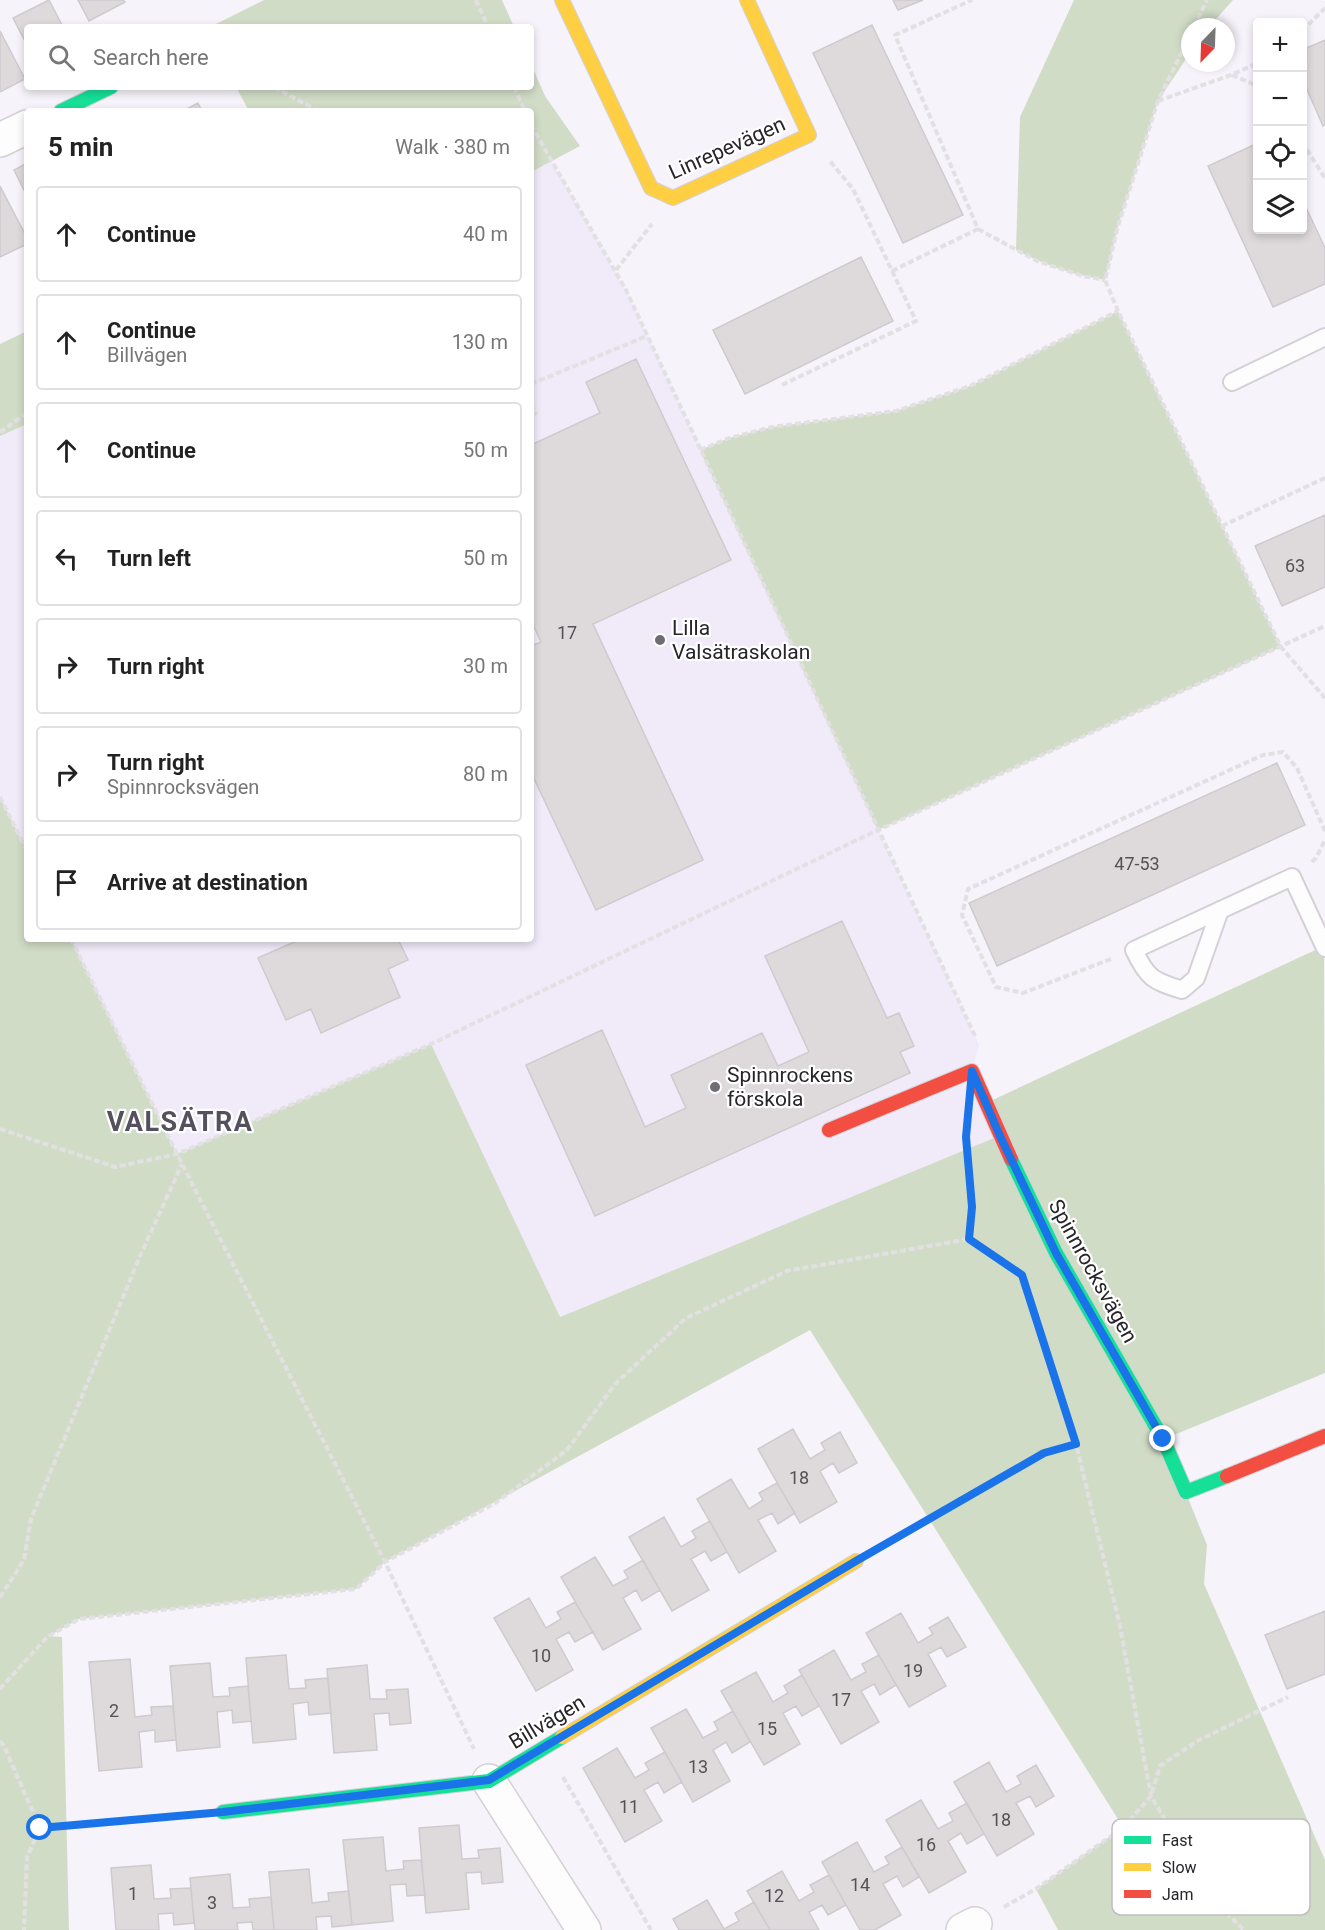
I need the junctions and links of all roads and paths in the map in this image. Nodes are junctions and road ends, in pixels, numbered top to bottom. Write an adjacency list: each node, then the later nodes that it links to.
1 (476, 0): 8 (path)
2 (562, 0): 27 (street, Linrepevägen)
3 (747, 0): 23 (street, Linrepevägen)
4 (972, 0): 28 (path)
5 (1207, 0): 7 (path)
6 (1325, 8): 9 (path)
7 (1198, 18)
8 (487, 24)
9 (1307, 26)
10 (1181, 54): 17 (path)
11 (1253, 65): 12 (path)
12 (1231, 75): 13 (path); 17 (path)
13 (1253, 84)
14 (105, 90): 18 (street)
15 (280, 90): 19 (path)
16 (515, 90): 20 (path)
17 (1158, 101): 31 (path)
18 (67, 108)
19 (312, 108)
20 (524, 108)
21 (24, 128): 24 (street)
22 (534, 130): 29 (path)
23 (809, 135): 27 (street, Linrepevägen); 30 (path)
24 (0, 140)
25 (1307, 150): 26 (path)
26 (1325, 178)
27 (673, 198): 29 (path)
28 (978, 229): 30 (path); 31 (path)
29 (615, 271): 33 (path)
30 (892, 271): 37 (path)
31 (1105, 280): 32 (path)
32 (1118, 311): 42 (path); 44 (path)
33 (647, 336): 36 (path); 42 (path)
34 (1325, 337): 35 (lane)
35 (1232, 382)
36 (534, 383)
37 (782, 385)
38 (534, 411): 40 (path)
39 (24, 415): 41 (path)
40 (536, 416)
41 (0, 432)
42 (700, 450): 49 (path)
43 (1325, 478): 44 (path)
44 (1222, 526): 46 (path)
45 (1325, 626): 46 (path)
46 (1281, 647): 47 (path); 49 (path)
47 (1325, 698)
48 (0, 797): 51 (path)
49 (878, 830): 58 (path); 62 (path)
50 (1325, 831): 57 (path)
51 (24, 845)
52 (1325, 854): 53 (path)
53 (1316, 858)
54 (1220, 910): 56 (lane); 57 (lane); 57 (lane)
55 (72, 942): 62 (path)
56 (1325, 948)
57 (1134, 950)
58 (972, 1071): 60 (street); 65 (street, Spinnrocksvägen)
59 (0, 1129): 62 (path)
60 (829, 1130)
61 (967, 1149): 64 (path)
62 (177, 1154): 63 (path)
63 (182, 1164): 68 (path); 69 (path)
64 (969, 1239): 66 (path); 68 (path)
65 (1325, 1436)
66 (1076, 1444): 67 (path); 75 (path)
67 (856, 1561): 73 (street, Billvägen)
68 (385, 1562): 70 (path); 74 (path)
69 (0, 1597)
70 (0, 1689)
71 (1288, 1697): 75 (path)
72 (0, 1741): 79 (path)
73 (546, 1747): 74 (street, Billvägen); 85 (path)
74 (489, 1780): 76 (street, Billvägen); 84 (street)
75 (1151, 1796): 77 (path); 78 (path)
76 (223, 1812): 79 (path)
77 (1131, 1819)
78 (1165, 1819)
79 (40, 1828): 83 (path)
80 (1112, 1835): 82 (path)
81 (1229, 1915): 86 (path)
82 (969, 1927)
83 (24, 1930)
84 (584, 1930)
85 (651, 1930)
86 (1244, 1930)

